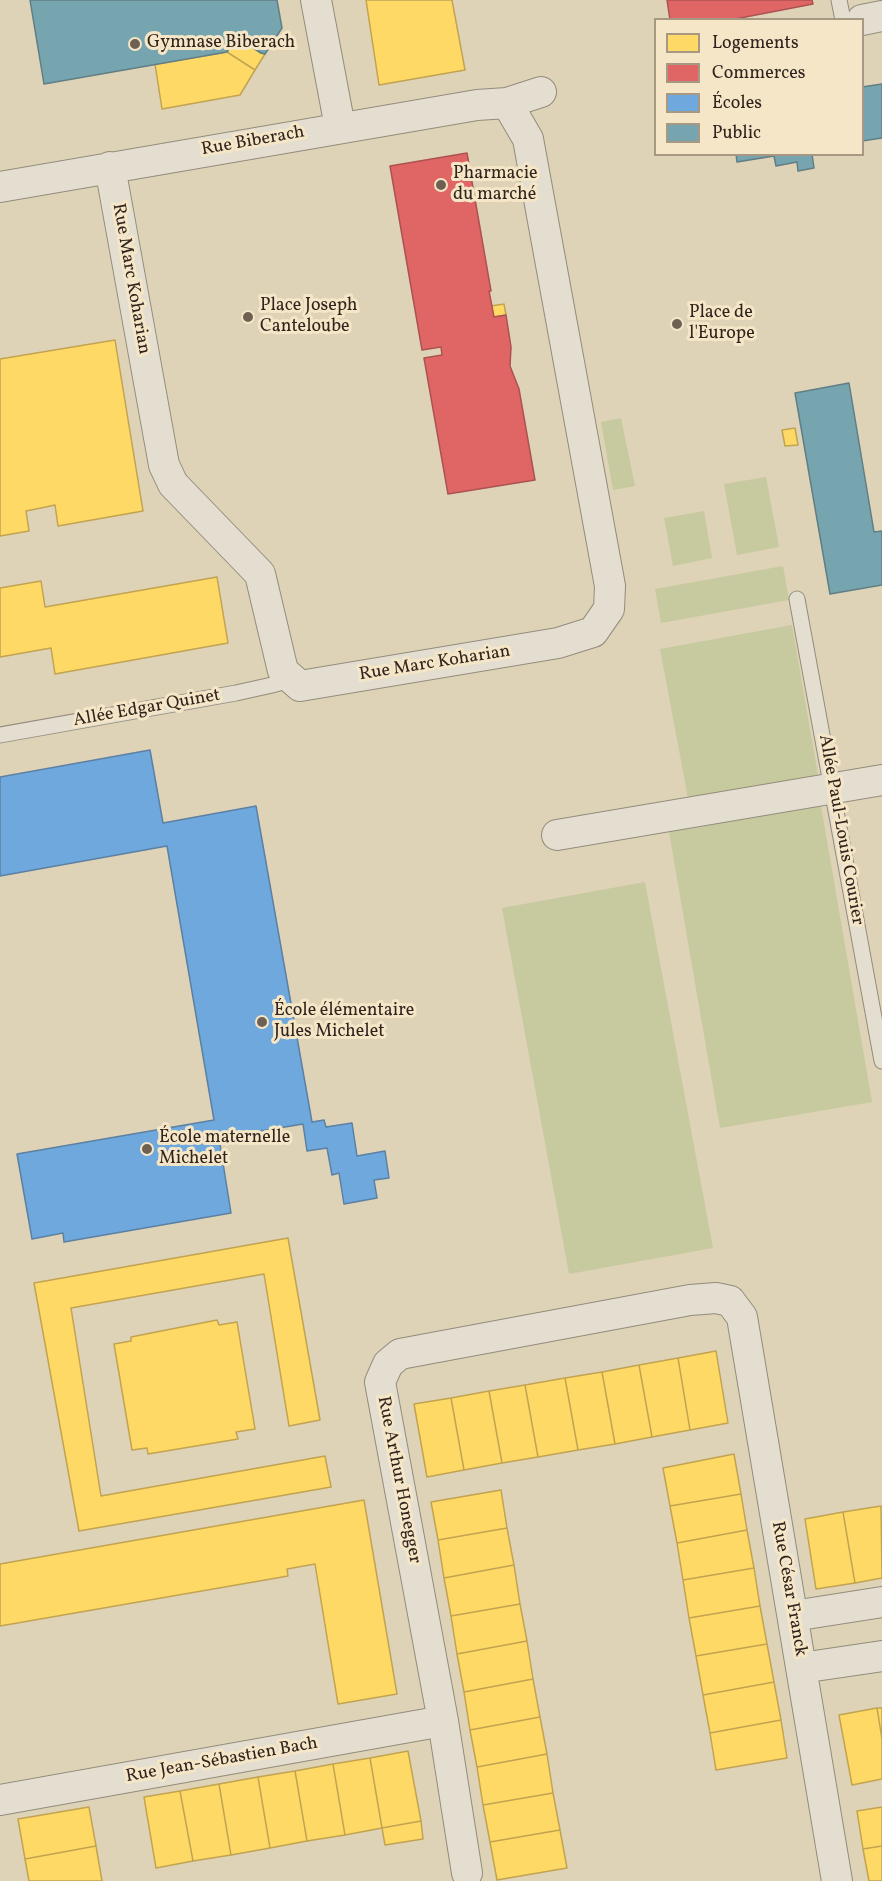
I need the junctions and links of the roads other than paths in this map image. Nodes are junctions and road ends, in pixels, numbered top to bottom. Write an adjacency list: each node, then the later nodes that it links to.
1 (316, 0): 8 (street)
2 (839, 0): 4 (lane)
3 (882, 16): 5 (street)
4 (843, 18)
5 (864, 20)
6 (541, 92): 7 (street, Rue Biberach)
7 (507, 104): 8 (street, Rue Biberach); 12 (street, Rue Marc Koharian)
8 (340, 127): 9 (street, Rue Biberach)
9 (110, 167): 10 (street, Rue Biberach); 12 (street, Rue Marc Koharian)
10 (0, 187)
11 (797, 599): 15 (lane, Allée Paul-Louis Courier)
12 (293, 679): 13 (lane, Allée Edgar Quinet)
13 (0, 735)
14 (882, 780): 15 (street)
15 (833, 788): 16 (street); 17 (lane, Allée Paul-Louis Courier)
16 (557, 835)
17 (882, 1061)
18 (730, 1301): 20 (street, Rue César Franck); 23 (street, Rue Arthur Honegger)
19 (882, 1602): 20 (street)
20 (793, 1616): 22 (street, Rue César Franck)
21 (882, 1656): 22 (street)
22 (801, 1668): 26 (street, Rue César Franck)
23 (443, 1721): 24 (street, Rue Jean-Sébastien Bach); 25 (street, Rue Arthur Honegger)
24 (0, 1800)
25 (467, 1873)
26 (837, 1881)

